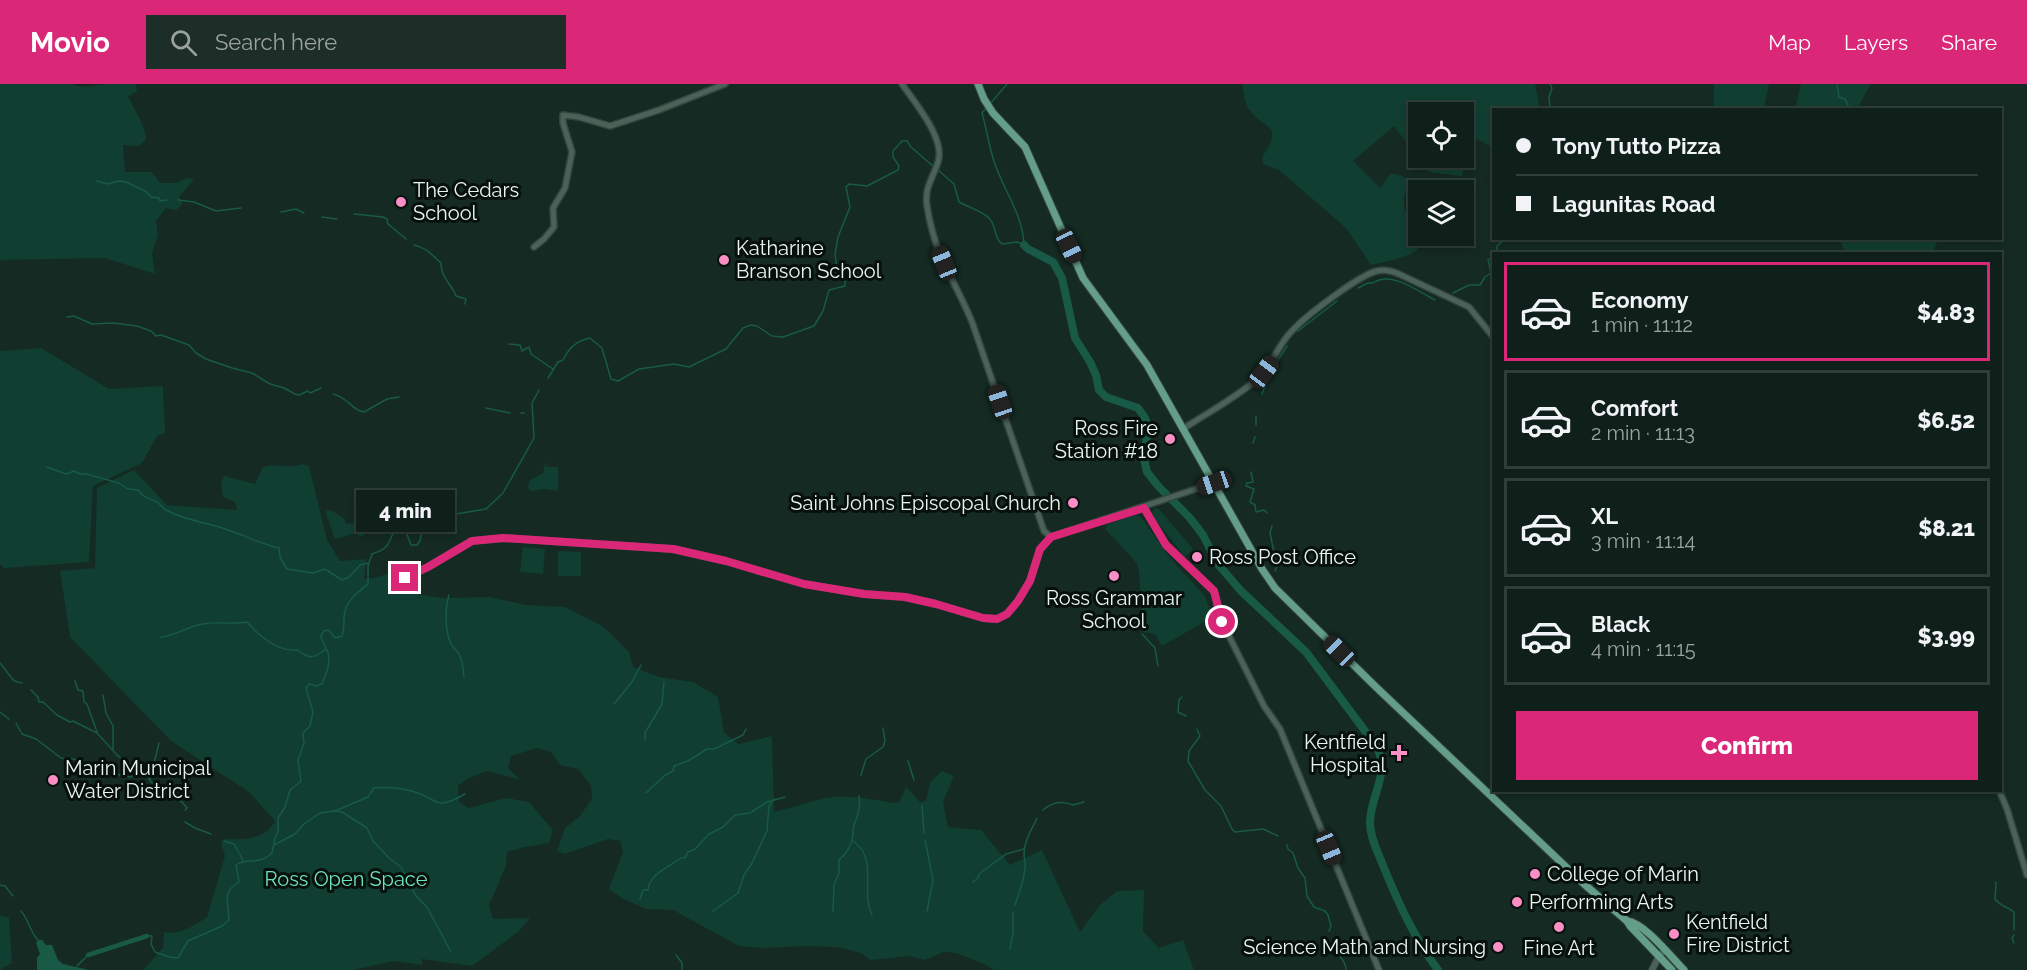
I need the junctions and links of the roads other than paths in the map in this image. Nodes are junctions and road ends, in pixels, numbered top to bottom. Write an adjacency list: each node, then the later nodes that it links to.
1 (725, 84): 4 (street)
2 (902, 84): 9 (street)
3 (978, 84): 6 (main road)
4 (534, 247)
5 (1492, 336): 6 (street)
6 (1183, 429): 7 (main road)
7 (1214, 483): 8 (street); 13 (main road)
8 (1144, 508): 9 (street); 16 (street)
9 (1051, 537): 10 (street)
10 (393, 583)
11 (2000, 792): 12 (street)
12 (2027, 875)
13 (1627, 921): 14 (main road); 15 (main road)
14 (1665, 950): 15 (main road); 19 (main road)
15 (1659, 956): 17 (main road); 18 (main road)
16 (1379, 970)
17 (1652, 970)
18 (1672, 970)
19 (1684, 970)

